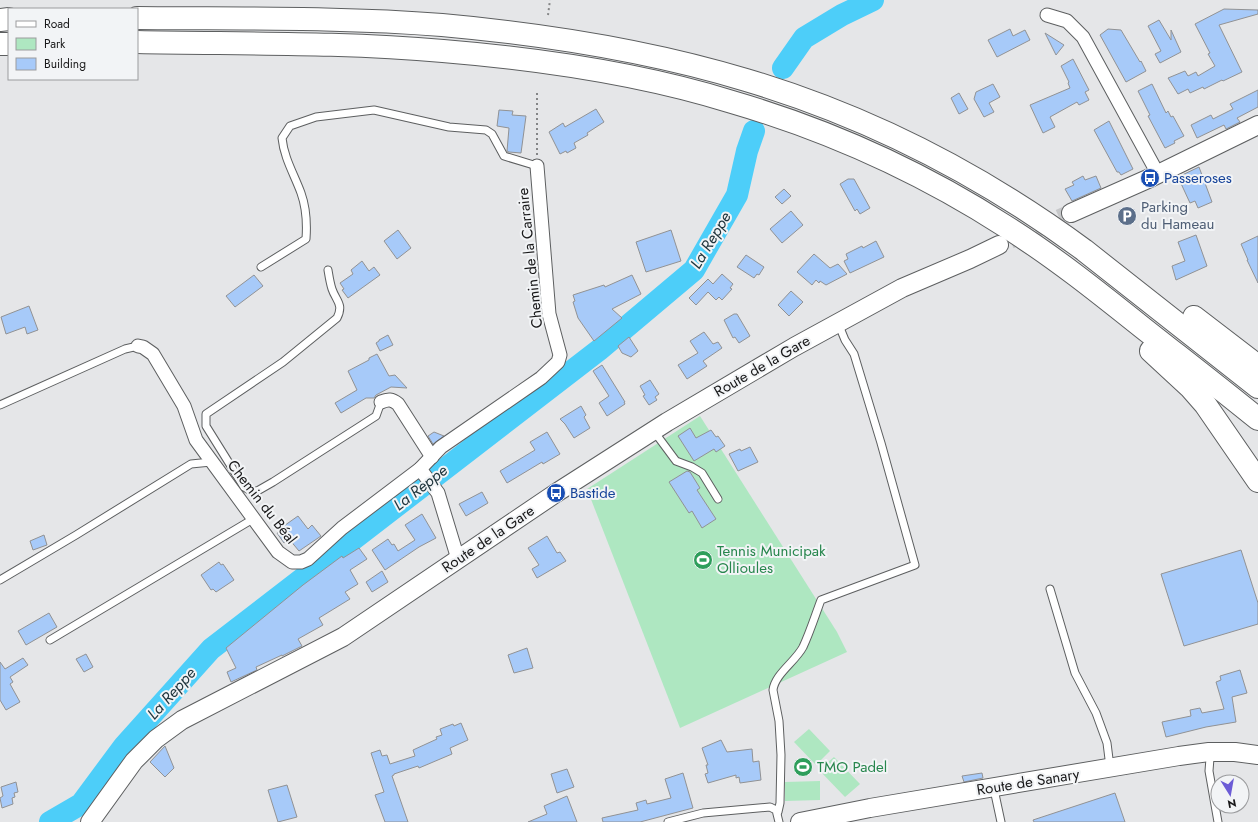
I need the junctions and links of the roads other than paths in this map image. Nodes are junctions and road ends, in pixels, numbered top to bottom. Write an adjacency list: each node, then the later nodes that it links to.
1 (1047, 15): 6 (street)
2 (138, 18): 9 (highway)
3 (138, 42): 12 (highway)
4 (1258, 125): 6 (street)
5 (537, 166): 10 (lane); 21 (street, Chemin de la Carraire)
6 (1158, 174): 7 (street)
7 (1071, 213)
8 (999, 245): 13 (street, Route de la Gare)
9 (1084, 250): 15 (highway); 16 (highway)
10 (261, 267)
11 (328, 270): 17 (lane)
12 (1095, 290): 19 (highway); 24 (highway)
13 (838, 322): 20 (street, Route de la Gare); 36 (lane)
14 (138, 346): 18 (lane); 22 (street, Chemin du Béal)
15 (1258, 366)
16 (1258, 387)
17 (381, 402): 21 (street)
18 (0, 405)
19 (1258, 419)
20 (653, 430): 25 (lane); 27 (street, Route de la Gare)
21 (432, 457): 23 (street, Chemin de la Carraire)
22 (211, 462): 26 (street, Chemin du Béal); 28 (lane)
23 (420, 469): 26 (street, Chemin du Béal); 27 (street)
24 (1258, 480)
25 (718, 499)
26 (253, 519): 30 (lane)
27 (458, 559): 37 (street, Route de la Gare)
28 (0, 580)
29 (1050, 589): 34 (lane)
30 (50, 640)
31 (1258, 755): 34 (street, Route de Sanary)
32 (1210, 758): 33 (street, Route de Sanary); 35 (street, Route de Sanary); 43 (lane)
33 (1258, 761)
34 (1110, 769): 40 (street, Route de Sanary)
35 (995, 794): 41 (street, Route de Sanary); 42 (lane)
36 (778, 812): 38 (lane); 39 (lane)
37 (90, 822)
38 (668, 822)
39 (779, 822)
40 (800, 822)
41 (834, 822)
42 (1001, 822)
43 (1218, 822)

